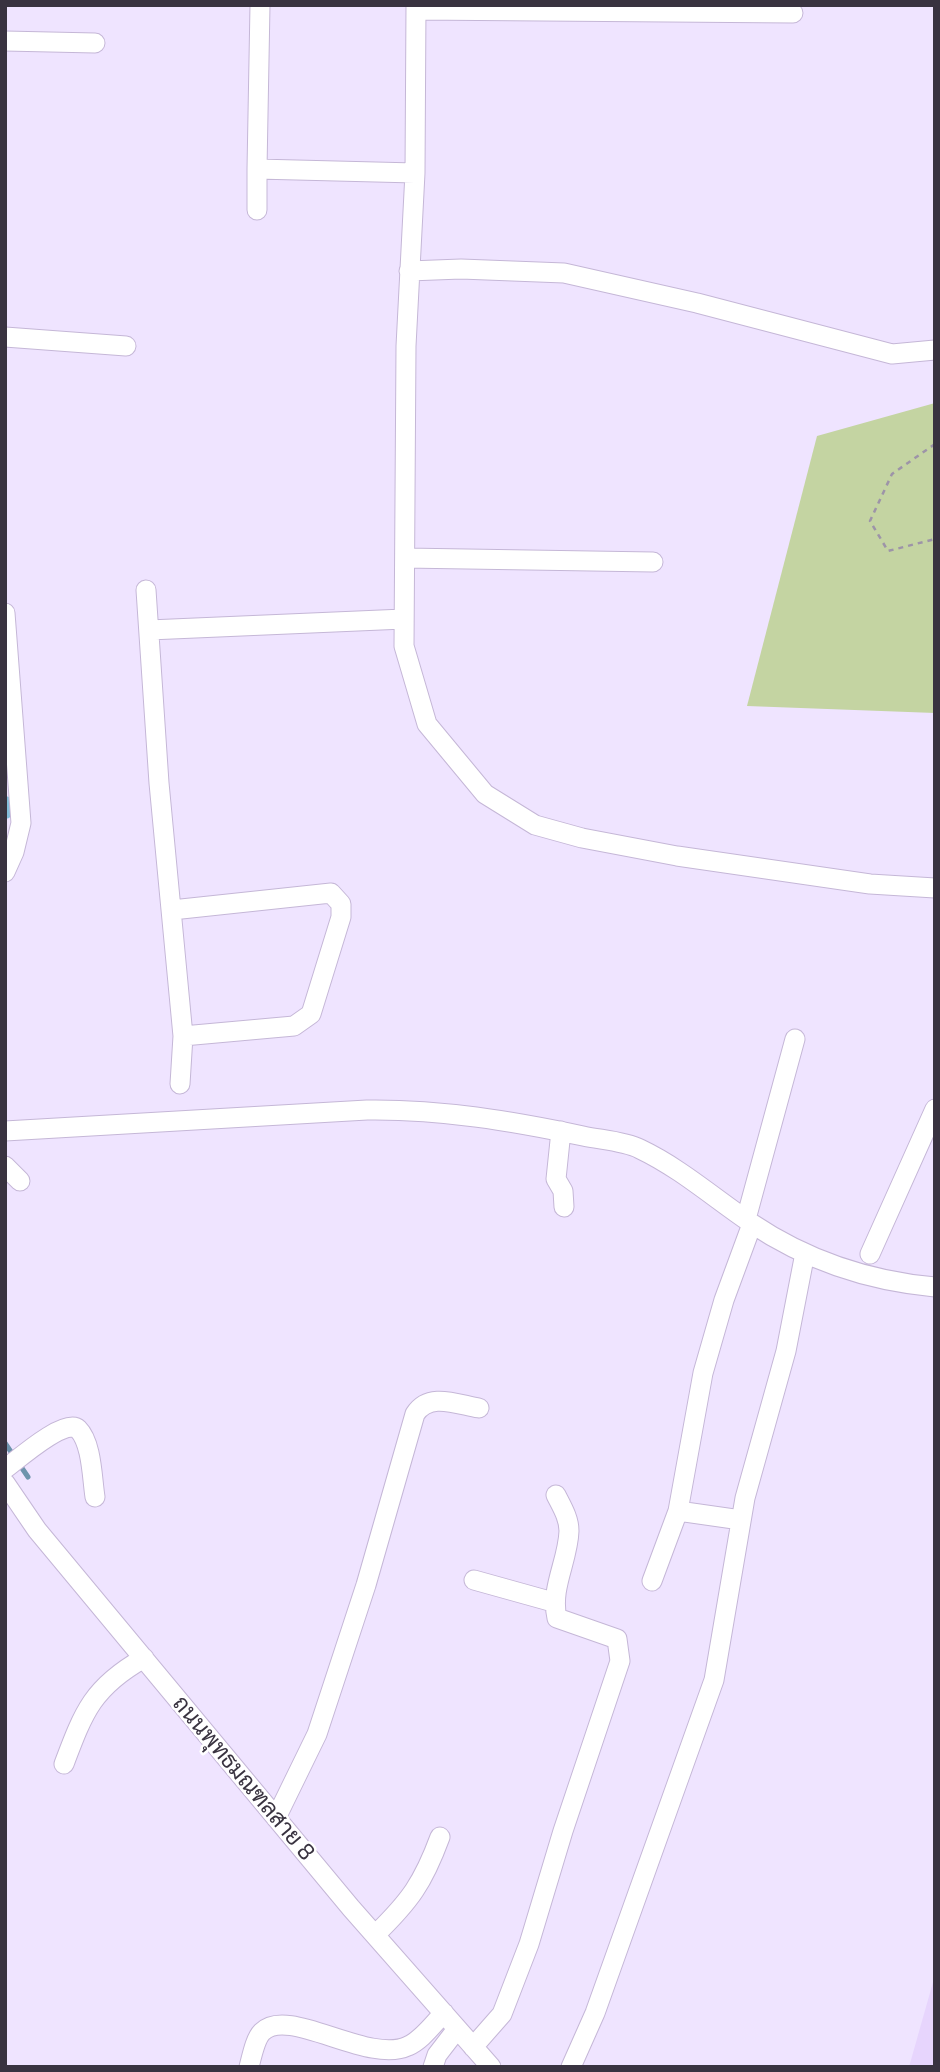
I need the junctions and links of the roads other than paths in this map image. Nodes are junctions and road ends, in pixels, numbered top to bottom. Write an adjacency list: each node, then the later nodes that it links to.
1 (260, 5): 6 (street)
2 (416, 7): 3 (street); 7 (street)
3 (793, 13)
4 (5, 41): 5 (street)
5 (95, 43)
6 (257, 169): 7 (street); 8 (street)
7 (415, 173): 9 (street)
8 (257, 210)
9 (409, 271): 12 (street); 13 (street)
10 (5, 337): 11 (street)
11 (126, 346)
12 (935, 349)
13 (405, 558): 14 (street); 17 (street)
14 (653, 562)
15 (146, 590): 18 (street)
16 (5, 613): 19 (street)
17 (404, 619): 18 (street); 20 (street)
18 (149, 630): 21 (street)
19 (5, 872)
20 (935, 888)
21 (172, 910): 22 (street); 22 (street)
22 (183, 1037): 24 (street)
23 (796, 1039): 31 (street)
24 (180, 1084)
25 (935, 1109): 33 (street)
26 (5, 1131): 27 (street)
27 (561, 1132): 30 (street); 31 (street)
28 (5, 1166): 29 (street)
29 (20, 1181)
30 (564, 1207)
31 (749, 1221): 32 (street); 40 (street)
32 (805, 1253): 34 (street); 41 (street)
33 (870, 1254)
34 (935, 1287)
35 (479, 1408): 47 (street)
36 (5, 1469): 39 (street)
37 (5, 1483): 45 (street, ถนนพุทธมณฑลสาย 8)
38 (556, 1495): 44 (street)
39 (95, 1497)
40 (678, 1511): 41 (street); 43 (street)
41 (741, 1520): 56 (street)
42 (474, 1580): 44 (street)
43 (652, 1581)
44 (553, 1602): 52 (street)
45 (144, 1658): 46 (street); 47 (street, ถนนพุทธมณฑลสาย 8)
46 (64, 1764)
47 (276, 1818): 49 (street, ถนนพุทธมณฑลสาย 8)
48 (440, 1837): 49 (street)
49 (375, 1935): 50 (street, ถนนพุทธมณฑลสาย 8)
50 (444, 2013): 51 (street, ถนนพุทธมณฑลสาย 8); 53 (street)
51 (457, 2029): 52 (street, ถนนพุทธมณฑลสาย 8); 54 (street)
52 (473, 2047): 55 (street, ถนนพุทธมณฑลสาย 8)
53 (249, 2067)
54 (433, 2067)
55 (491, 2067)
56 (571, 2067)

